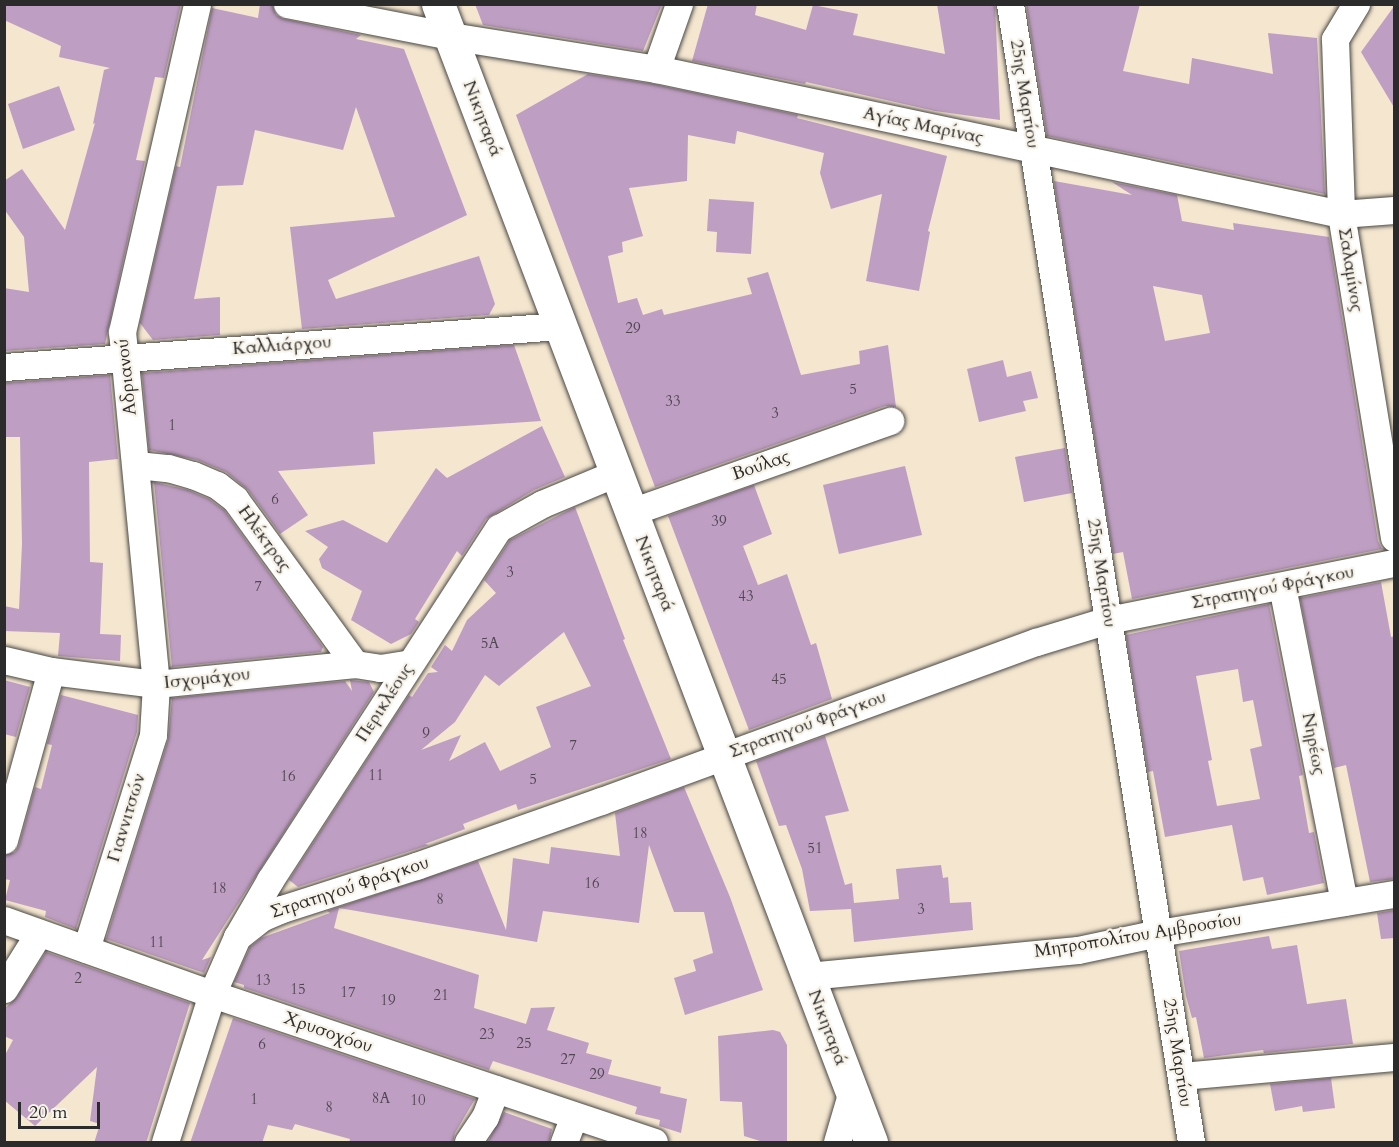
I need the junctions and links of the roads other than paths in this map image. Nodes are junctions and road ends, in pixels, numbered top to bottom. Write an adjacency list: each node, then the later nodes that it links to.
1 (197, 4): 13 (street, Αδριανού)
2 (287, 4): 7 (street, Αγίας Μαρίνας)
3 (438, 4): 7 (street, Νικηταρά)
4 (679, 4): 8 (street)
5 (1010, 4): 9 (street, 25ης Μαρτίου)
6 (1356, 4): 11 (street, Σαλαμίνος)
7 (450, 36): 8 (street, Αγίας Μαρίνας); 12 (street, Νικηταρά)
8 (656, 69): 9 (street, Αγίας Μαρίνας)
9 (1033, 149): 11 (street, Αγίας Μαρίνας); 22 (street, 25ης Μαρτίου)
10 (1395, 210): 11 (street, Αγίας Μαρίνας)
11 (1341, 214): 19 (street, Σαλαμίνος)
12 (560, 326): 13 (street, Καλλιάρχου); 17 (street, Νικηταρά)
13 (124, 358): 14 (street, Καλλιάρχου); 16 (street, Αδριανού)
14 (4, 367)
15 (890, 421): 18 (street, Βούλας)
16 (137, 465): 25 (street, Ηλέκτρας); 27 (street, Αδριανού)
17 (616, 473): 18 (street, Νικηταρά); 24 (street, Περικλέους)
18 (631, 512): 28 (street, Νικηταρά)
19 (1395, 538)
20 (1395, 563): 21 (street, Στρατηγού Φράγκου)
21 (1282, 586): 22 (street, Στρατηγού Φράγκου); 31 (street, Νηρέως)
22 (1108, 620): 28 (street, Στρατηγού Φράγκου); 34 (street, 25ης Μαρτίου)
23 (4, 660): 26 (street, Ισχομάχου)
24 (410, 663): 25 (street, Ισχομάχου); 35 (street, Περικλέους)
25 (355, 664): 27 (street, Ισχομάχου)
26 (51, 671): 27 (street, Ισχομάχου); 29 (street)
27 (156, 684): 36 (street, Γιαννιτσών)
28 (724, 756): 35 (street, Στρατηγού Φράγκου); 37 (street, Νικηταρά)
29 (4, 840)
30 (1395, 894): 31 (street, Μητροπολίτου Αμβροσίου)
31 (1344, 902): 34 (street, Μητροπολίτου Αμβροσίου)
32 (4, 920): 33 (street, Χρυσοχόου)
33 (39, 933): 36 (street, Χρυσοχόου); 38 (street)
34 (1158, 933): 37 (street, Μητροπολίτου Αμβροσίου); 41 (street, 25ης Μαρτίου)
35 (237, 937): 39 (street, Περικλέους)
36 (86, 949): 39 (street, Χρυσοχόου)
37 (808, 976): 43 (street, Νικηταρά)
38 (4, 989)
39 (212, 994): 42 (street, Χρυσοχόου); 45 (street, Περικλέους)
40 (1395, 1057): 41 (street)
41 (1181, 1076): 51 (street, 25ης Μαρτίου)
42 (496, 1089): 44 (street, Χρυσοχόου); 46 (street)
43 (852, 1092): 49 (street); 50 (street, Νικηταρά)
44 (574, 1116): 47 (street); 48 (street, Χρυσοχόου)
45 (165, 1143)
46 (468, 1143)
47 (564, 1143)
48 (654, 1143)
49 (837, 1143)
50 (871, 1143)
51 (1191, 1143)

